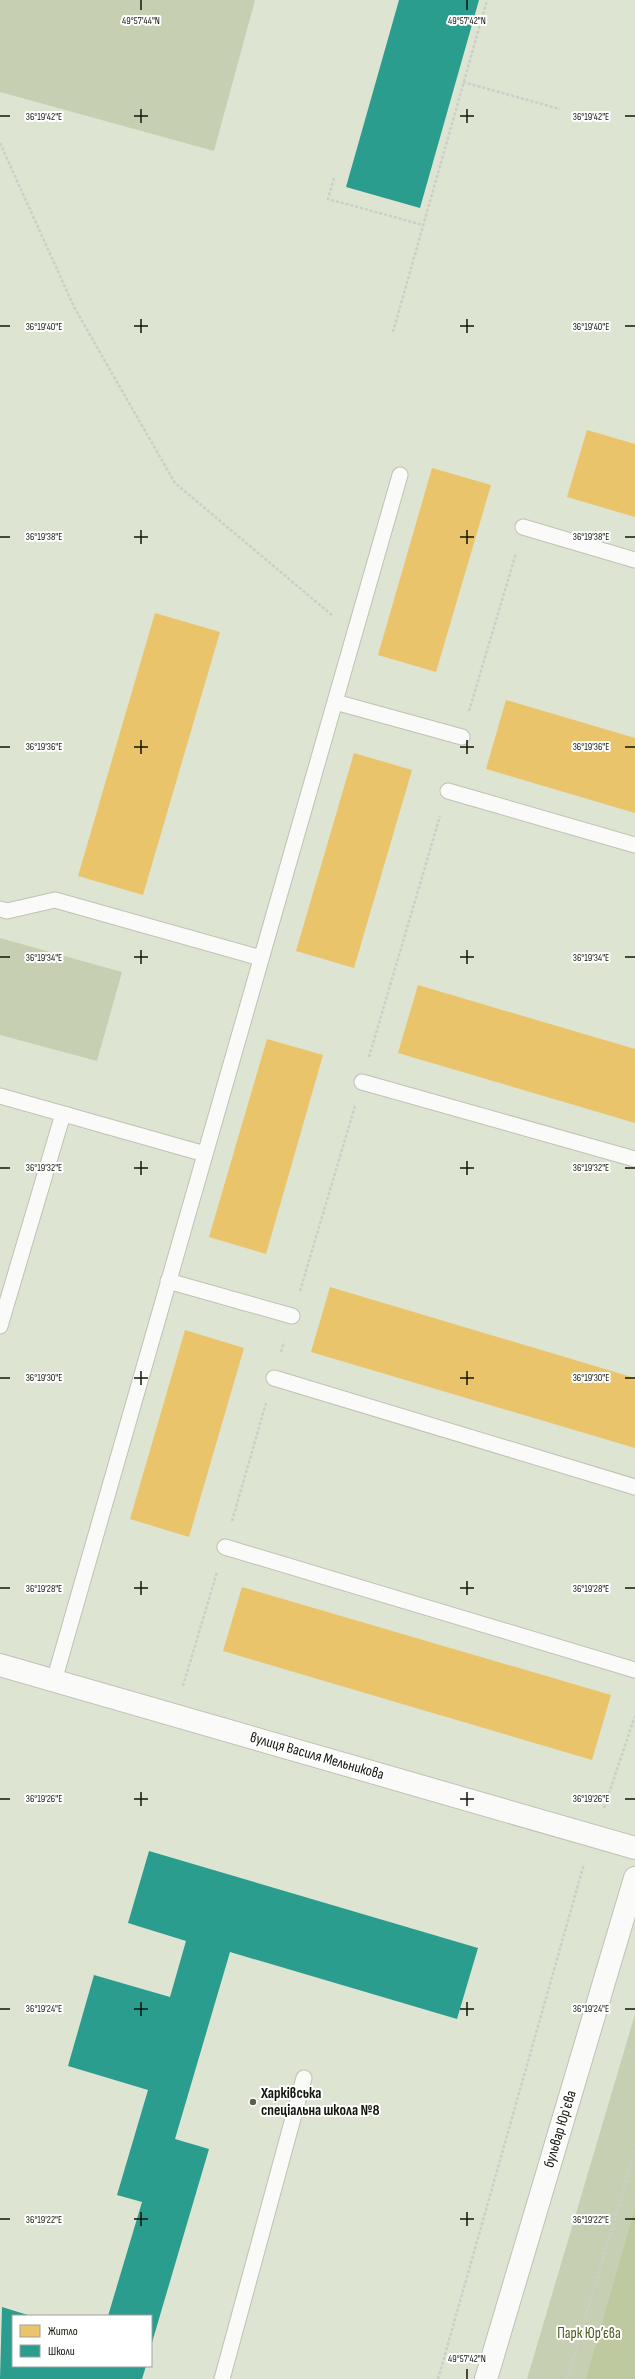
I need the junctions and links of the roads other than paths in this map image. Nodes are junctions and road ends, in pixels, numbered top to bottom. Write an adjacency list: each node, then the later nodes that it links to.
1 (400, 475): 4 (lane)
2 (523, 526): 3 (lane)
3 (635, 560)
4 (335, 702): 5 (lane); 9 (lane)
5 (462, 737)
6 (448, 791): 7 (lane)
7 (635, 845)
8 (0, 909): 9 (lane)
9 (261, 958): 13 (lane)
10 (362, 1082): 14 (lane)
11 (0, 1096): 12 (lane)
12 (63, 1114): 13 (lane); 17 (lane)
13 (205, 1154): 15 (lane)
14 (635, 1160)
15 (168, 1281): 16 (lane); 23 (lane)
16 (292, 1316)
17 (0, 1326)
18 (274, 1378): 19 (lane)
19 (635, 1487)
20 (224, 1547): 22 (lane)
21 (0, 1665): 23 (street, вулиця Василя Мельникова)
22 (635, 1670)
23 (54, 1681): 24 (street, вулиця Василя Мельникова)
24 (635, 1848)
25 (635, 1878): 28 (street, бульвар Юрʼєва)
26 (304, 2078): 27 (lane)
27 (222, 2379)
28 (486, 2379)

